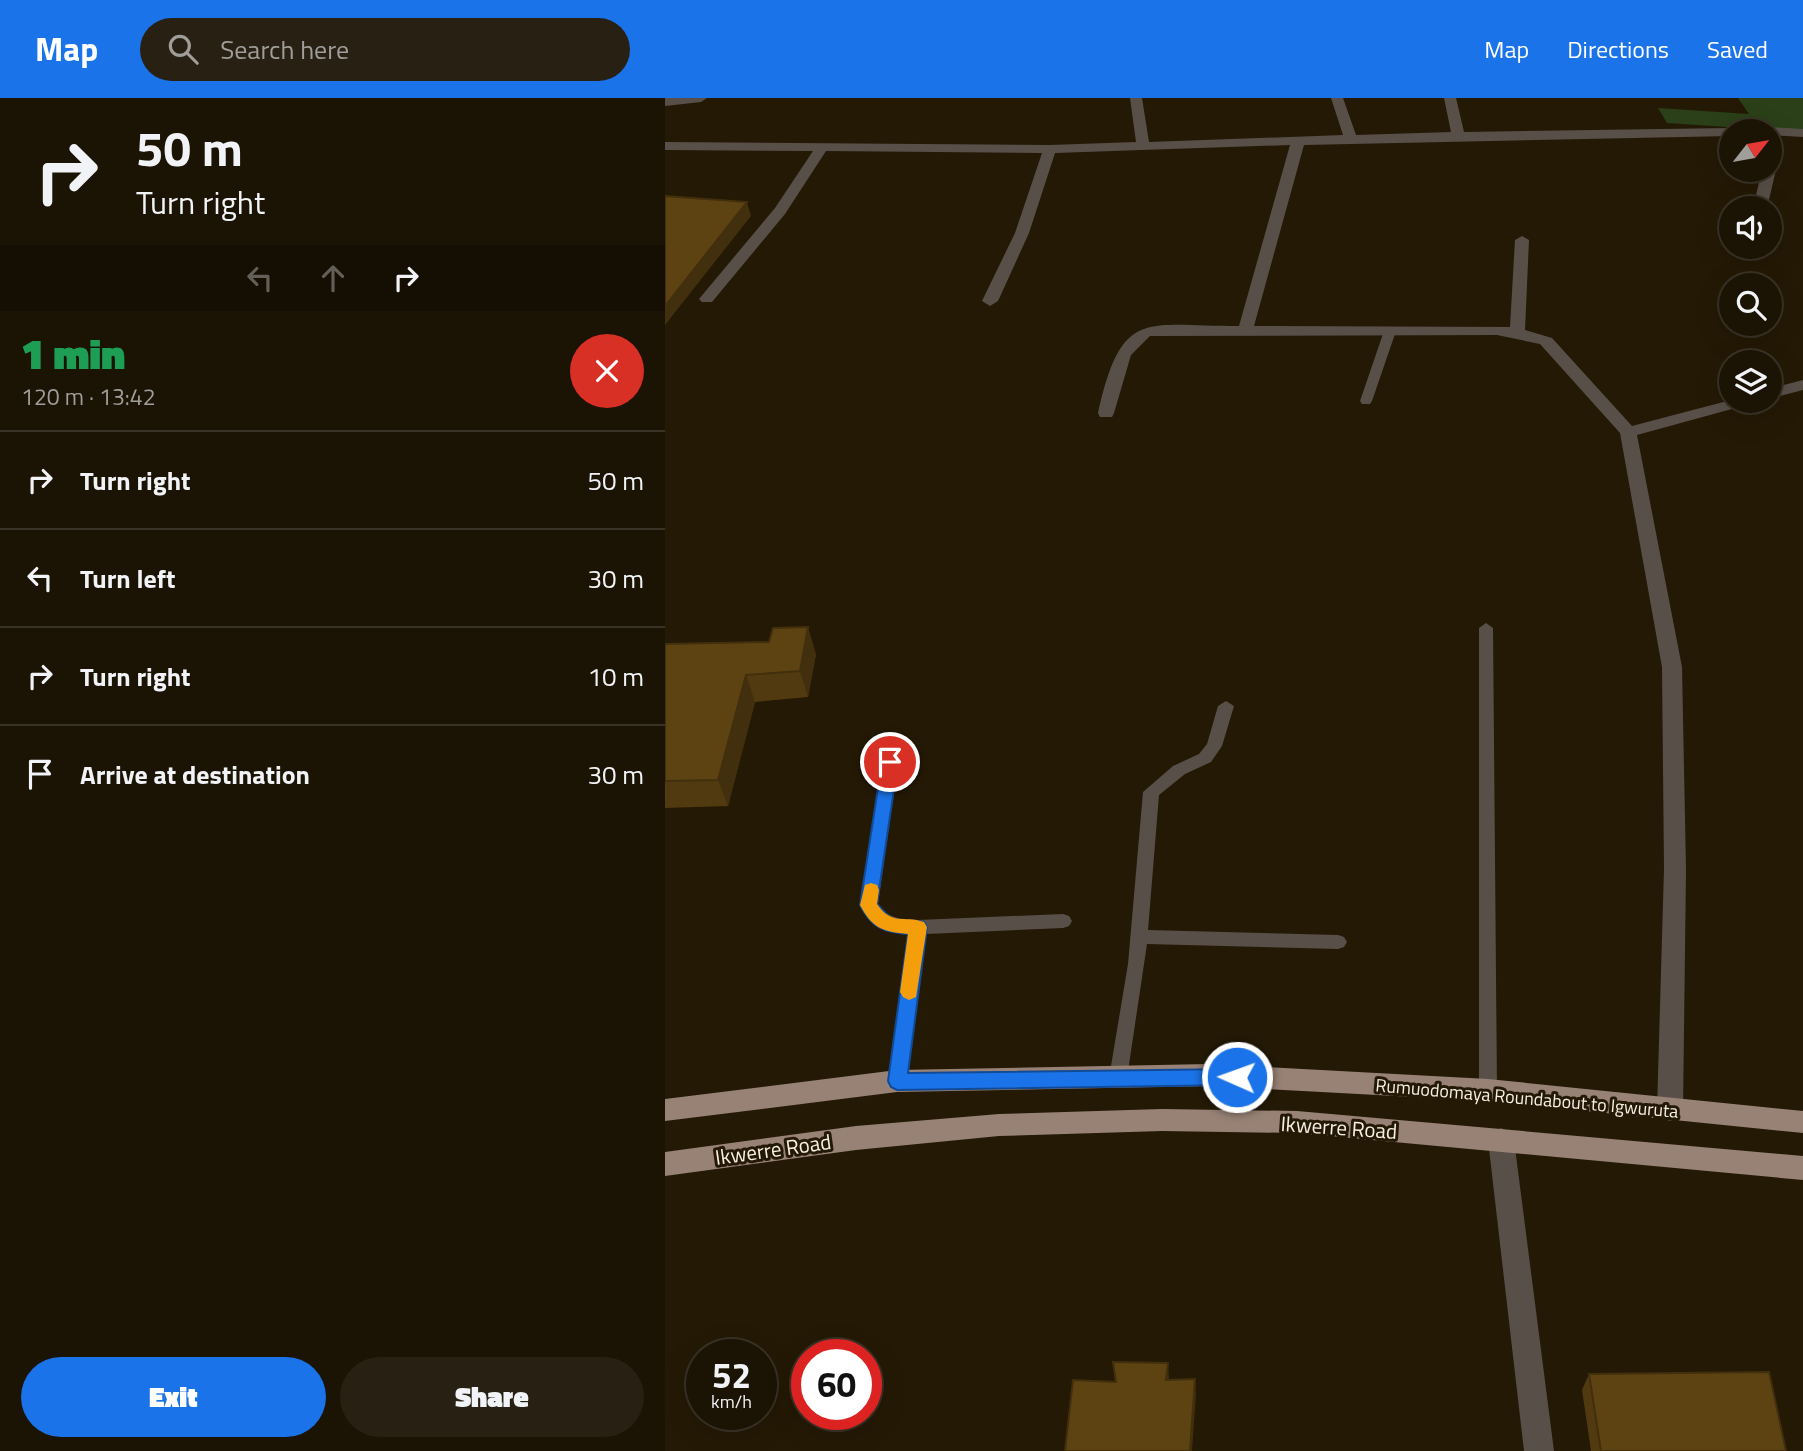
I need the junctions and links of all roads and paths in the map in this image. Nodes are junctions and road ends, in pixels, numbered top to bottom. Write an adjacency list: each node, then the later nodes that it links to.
1 (701, 98): 5 (street)
2 (1136, 98): 13 (street)
3 (1337, 98): 10 (street)
4 (1450, 98): 9 (street)
5 (665, 102)
6 (1719, 132): 9 (street)
7 (1782, 132): 8 (street)
8 (1803, 133)
9 (1458, 136): 10 (street)
10 (1351, 139): 11 (street)
11 (1298, 141): 13 (street); 20 (street)
12 (665, 146): 14 (street)
13 (1143, 146): 15 (street)
14 (822, 148): 15 (street); 17 (street)
15 (1050, 149): 18 (street)
16 (1522, 240): 21 (street)
17 (707, 299)
18 (990, 301)
19 (1390, 331): 20 (street); 21 (street); 24 (lane)
20 (1245, 332): 26 (street)
21 (1517, 333): 27 (street)
22 (1803, 385): 23 (street)
23 (1782, 391)
24 (1366, 401)
25 (1719, 408): 27 (street)
26 (1106, 413)
27 (1628, 432): 39 (street)
28 (1486, 628): 37 (lane)
29 (1226, 706): 33 (lane)
30 (890, 762): 32 (lane)
31 (1063, 921): 32 (lane)
32 (918, 927): 36 (lane)
33 (1139, 937): 34 (lane); 35 (lane)
34 (1338, 943)
35 (1118, 1078): 36 (main road, Rumuodomaya Roundabout to Igwuruta); 37 (main road, Rumuodomaya Roundabout to Igwuruta)
36 (897, 1081): 38 (main road, Rumuodomaya Roundabout to Igwuruta)
37 (1488, 1090): 39 (main road, Rumuodomaya Roundabout to Igwuruta)
38 (665, 1110)
39 (1670, 1110): 40 (main road, Rumuodomaya Roundabout to Igwuruta)
40 (1803, 1122)
41 (1501, 1140): 42 (main road, Ikwerre Road); 43 (main road, Ikwerre Road); 44 (street)
42 (665, 1164)
43 (1803, 1168)
44 (1539, 1451)

